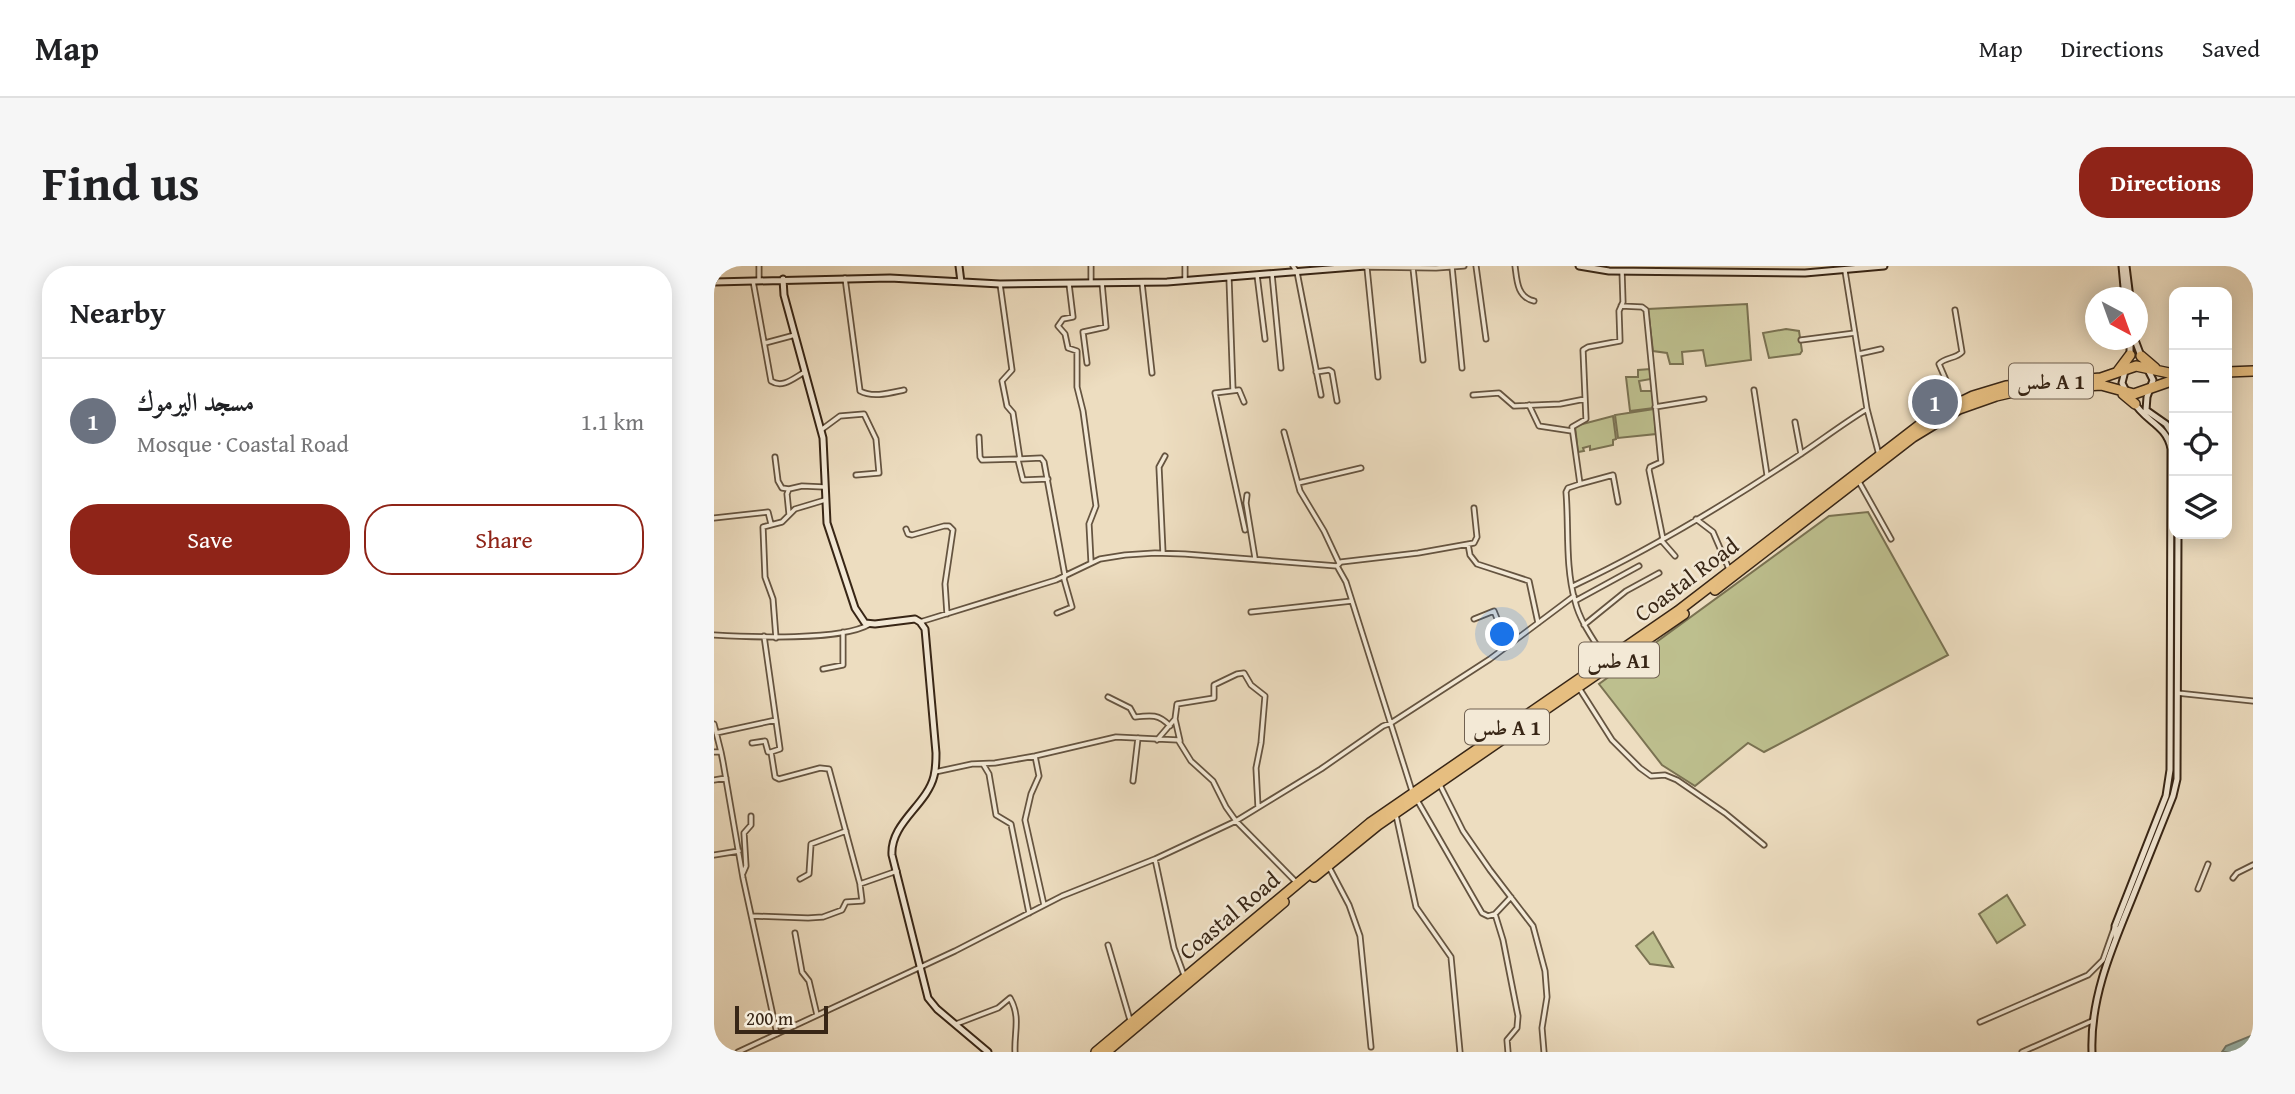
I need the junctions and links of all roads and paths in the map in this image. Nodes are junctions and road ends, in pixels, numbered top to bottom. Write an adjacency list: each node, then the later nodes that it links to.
1 (759, 266): 25 (street)
2 (959, 266): 27 (street)
3 (1091, 266): 29 (street)
4 (1185, 266): 28 (street)
5 (1278, 266): 19 (street)
6 (1464, 266): 13 (street)
7 (1476, 266): 40 (street)
8 (1515, 266): 35 (street)
9 (1578, 266): 17 (street)
10 (1884, 266): 18 (street)
11 (2124, 266): 34 (street)
12 (1365, 267): 14 (street); 15 (street); 65 (street)
13 (1452, 267): 14 (street); 53 (street)
14 (1413, 268): 50 (street)
15 (1295, 269): 19 (street); 58 (street)
16 (1665, 269): 17 (street); 18 (street)
17 (1622, 271): 36 (street)
18 (1844, 271): 38 (street)
19 (1280, 273): 20 (street)
20 (1272, 274): 21 (street); 52 (street)
21 (1257, 275): 23 (street); 41 (street)
22 (845, 278): 24 (street); 27 (street); 69 (street)
23 (1229, 278): 28 (street); 70 (street)
24 (783, 279): 25 (street); 39 (street)
25 (756, 281): 26 (street); 43 (street)
26 (714, 282)
27 (961, 282): 32 (street)
28 (1185, 282): 31 (street)
29 (1091, 283): 30 (street); 33 (street)
30 (1102, 283): 31 (street); 51 (street)
31 (1142, 283): 61 (street)
32 (1000, 284): 33 (street); 95 (street)
33 (1069, 284): 123 (street)
34 (2127, 287)
35 (1534, 301)
36 (1621, 306): 76 (street); 83 (street)
37 (1955, 310): 80 (street)
38 (1855, 332): 42 (street); 47 (street)
39 (795, 335): 43 (street); 57 (street)
40 (1486, 339)
41 (1265, 340)
42 (1801, 340)
43 (765, 343): 57 (street)
44 (1881, 349): 47 (street)
45 (2131, 350): 48 (street)
46 (2138, 350): 49 (street)
47 (1859, 354): 84 (street)
48 (2130, 355): 55 (street); 63 (highway)
49 (2141, 356): 54 (street); 59 (highway)
50 (1423, 360)
51 (1087, 363)
52 (1281, 368)
53 (1462, 368)
54 (2148, 368): 55 (highway, Coastal Road / طس A 1); 59 (highway, Coastal Road / طس A 1); 72 (street)
55 (2126, 369): 63 (highway, Coastal Road / طس A 1); 73 (street)
56 (2253, 371): 60 (highway)
57 (805, 372): 86 (street)
58 (1316, 372): 74 (street); 78 (street)
59 (2162, 372): 62 (highway, Coastal Road / طس A 1)
60 (2232, 372)
61 (1152, 373)
62 (2169, 373)
63 (2115, 374): 80 (highway, Coastal Road / طس A 1)
64 (2253, 376): 66 (highway)
65 (1378, 377)
66 (2232, 377)
67 (2169, 382): 72 (highway, Coastal Road / طس A1)
68 (2113, 387): 73 (highway, Coastal Road / طس A1); 81 (highway); 100 (highway, Coastal Road / طس A1)
69 (904, 390)
70 (1233, 390): 79 (street); 115 (street)
71 (1754, 390): 98 (street)
72 (2149, 390): 73 (highway, Coastal Road / طس A1); 87 (street)
73 (2129, 393): 81 (street)
74 (1321, 395)
75 (1474, 395): 82 (street)
76 (1585, 399): 82 (street); 88 (street)
77 (1704, 399): 83 (street)
78 (1337, 401)
79 (1244, 402)
80 (1956, 403): 92 (highway, Coastal Road / طس A 1)
81 (2135, 404): 197 (street)
82 (1529, 405): 88 (street)
83 (1655, 407): 117 (street)
84 (1867, 410): 91 (street); 92 (street)
85 (1795, 422): 91 (street)
86 (821, 430): 97 (street); 103 (street)
87 (2169, 430)
88 (1572, 431): 102 (street)
89 (1284, 432): 101 (street)
90 (979, 437): 95 (street)
91 (1801, 454): 98 (street)
92 (1878, 455): 106 (highway, Coastal Road / طس A 1)
93 (1165, 456): 120 (street)
94 (775, 457): 104 (street)
95 (1019, 459): 99 (street); 99 (street)
96 (1362, 468): 101 (street)
97 (856, 475)
98 (1767, 475): 112 (street)
99 (1048, 479): 128 (street)
100 (1858, 480): 106 (highway, Coastal Road / طس A1); 116 (street)
101 (1298, 483): 124 (street)
102 (1580, 484): 108 (street); 129 (street)
103 (824, 487): 104 (street); 107 (street)
104 (789, 489): 110 (street)
105 (1247, 495): 122 (street)
106 (1830, 498): 126 (highway, Coastal Road / طس A 1); 147 (highway, Coastal Road / طس A1)
107 (825, 500): 110 (street); 137 (street)
108 (1618, 502)
109 (1474, 508): 119 (street)
110 (789, 515): 113 (street)
111 (714, 518): 113 (street)
112 (1696, 519): 117 (street); 126 (street)
113 (771, 524): 143 (street)
114 (906, 529): 134 (street)
115 (1245, 530)
116 (1891, 538)
117 (1662, 539): 121 (street); 129 (street)
118 (2178, 539): 148 (street)
119 (1468, 544): 124 (street); 138 (street)
120 (1163, 553): 122 (street); 123 (street)
121 (1675, 556)
122 (1255, 558): 124 (street)
123 (1091, 563): 128 (street)
124 (1338, 565): 131 (street)
125 (1639, 566): 130 (street)
126 (1730, 571): 145 (highway, Coastal Road / طس A 1)
127 (1659, 573): 139 (street)
128 (1065, 576): 133 (street); 134 (street)
129 (1573, 586): 130 (street)
130 (1574, 599): 138 (street); 139 (street)
131 (1352, 601): 132 (street); 153 (street)
132 (1251, 612)
133 (1057, 613)
134 (947, 614): 136 (street)
135 (1475, 618): 144 (street)
136 (920, 621): 137 (street); 167 (street)
137 (870, 624): 140 (street)
138 (1538, 624): 144 (street)
139 (1584, 625): 145 (street)
140 (843, 632): 143 (street); 146 (street)
141 (714, 635): 142 (street)
142 (764, 636): 143 (street); 152 (street)
143 (776, 638)
144 (1508, 646): 153 (street)
145 (1606, 660): 161 (highway, Coastal Road / طس A 1)
146 (823, 669)
147 (1579, 688): 161 (highway, Coastal Road / طس A1); 178 (street)
148 (2177, 693): 150 (street); 197 (street)
149 (1108, 697): 155 (street)
150 (2253, 701)
151 (1175, 719): 155 (street); 159 (street); 173 (street)
152 (776, 720): 156 (street); 164 (street)
153 (1391, 723): 172 (street); 173 (street)
154 (714, 724): 156 (street)
155 (1170, 726): 158 (street)
156 (716, 733): 163 (street)
157 (1138, 738): 158 (street); 165 (street); 170 (street)
158 (1157, 740): 159 (street)
159 (1181, 741): 176 (street)
160 (752, 743): 164 (street)
161 (1480, 751): 171 (highway, Coastal Road / طس A1); 172 (highway, Coastal Road / طس A 1)
162 (714, 752): 163 (street)
163 (720, 752): 168 (street)
164 (771, 752): 177 (street)
165 (1035, 756): 166 (street); 193 (street)
166 (983, 763): 167 (street); 194 (street)
167 (935, 772): 185 (street)
168 (726, 778): 169 (street); 179 (street)
169 (714, 780)
170 (1133, 781)
171 (1439, 783): 172 (highway, Coastal Road / طس A1); 192 (street)
172 (1414, 795): 174 (highway, Coastal Road / طس A1); 190 (highway, Coastal Road / طس A 1); 195 (street)
173 (1258, 807): 176 (street)
174 (1395, 813): 183 (highway, Coastal Road / طس A1); 215 (street)
175 (751, 816): 186 (street)
176 (1236, 821): 181 (street); 190 (street)
177 (846, 831): 188 (street); 189 (street)
178 (1764, 845)
179 (739, 851): 180 (street); 186 (street)
180 (714, 855)
181 (1155, 859): 193 (street); 201 (street)
182 (2208, 864): 191 (street)
183 (1328, 865): 203 (highway, Coastal Road / طس A1); 209 (street)
184 (2253, 865): 187 (street)
185 (897, 871): 189 (street); 200 (street)
186 (742, 874): 196 (street)
187 (2233, 878)
188 (800, 879)
189 (860, 884): 196 (street)
190 (1297, 884): 201 (highway, Coastal Road / طس A 1)
191 (2198, 889)
192 (1511, 897): 195 (street); 217 (street)
193 (1044, 905): 194 (street)
194 (1029, 913): 200 (street)
195 (1495, 914): 216 (street)
196 (752, 916): 208 (street)
197 (2118, 926): 204 (street); 205 (street)
198 (795, 933): 202 (street)
199 (1108, 945): 206 (street)
200 (919, 968): 202 (street); 207 (street)
201 (1185, 977): 203 (highway, Coastal Road / طس A 1)
202 (817, 1014): 208 (street)
203 (1144, 1015): 206 (highway, Coastal Road / طس A 1); 214 (highway, Coastal Road / طس A1)
204 (2092, 1021): 218 (street); 219 (street)
205 (1980, 1022)
206 (1130, 1023): 213 (highway, Coastal Road / طس A 1)
207 (956, 1024): 211 (street); 212 (street)
208 (777, 1034): 210 (street)
209 (1371, 1047)
210 (738, 1052)
211 (988, 1052)
212 (1015, 1052)
213 (1096, 1052)
214 (1106, 1052)
215 (1460, 1052)
216 (1508, 1052)
217 (1544, 1052)
218 (2022, 1052)
219 (2092, 1052)

